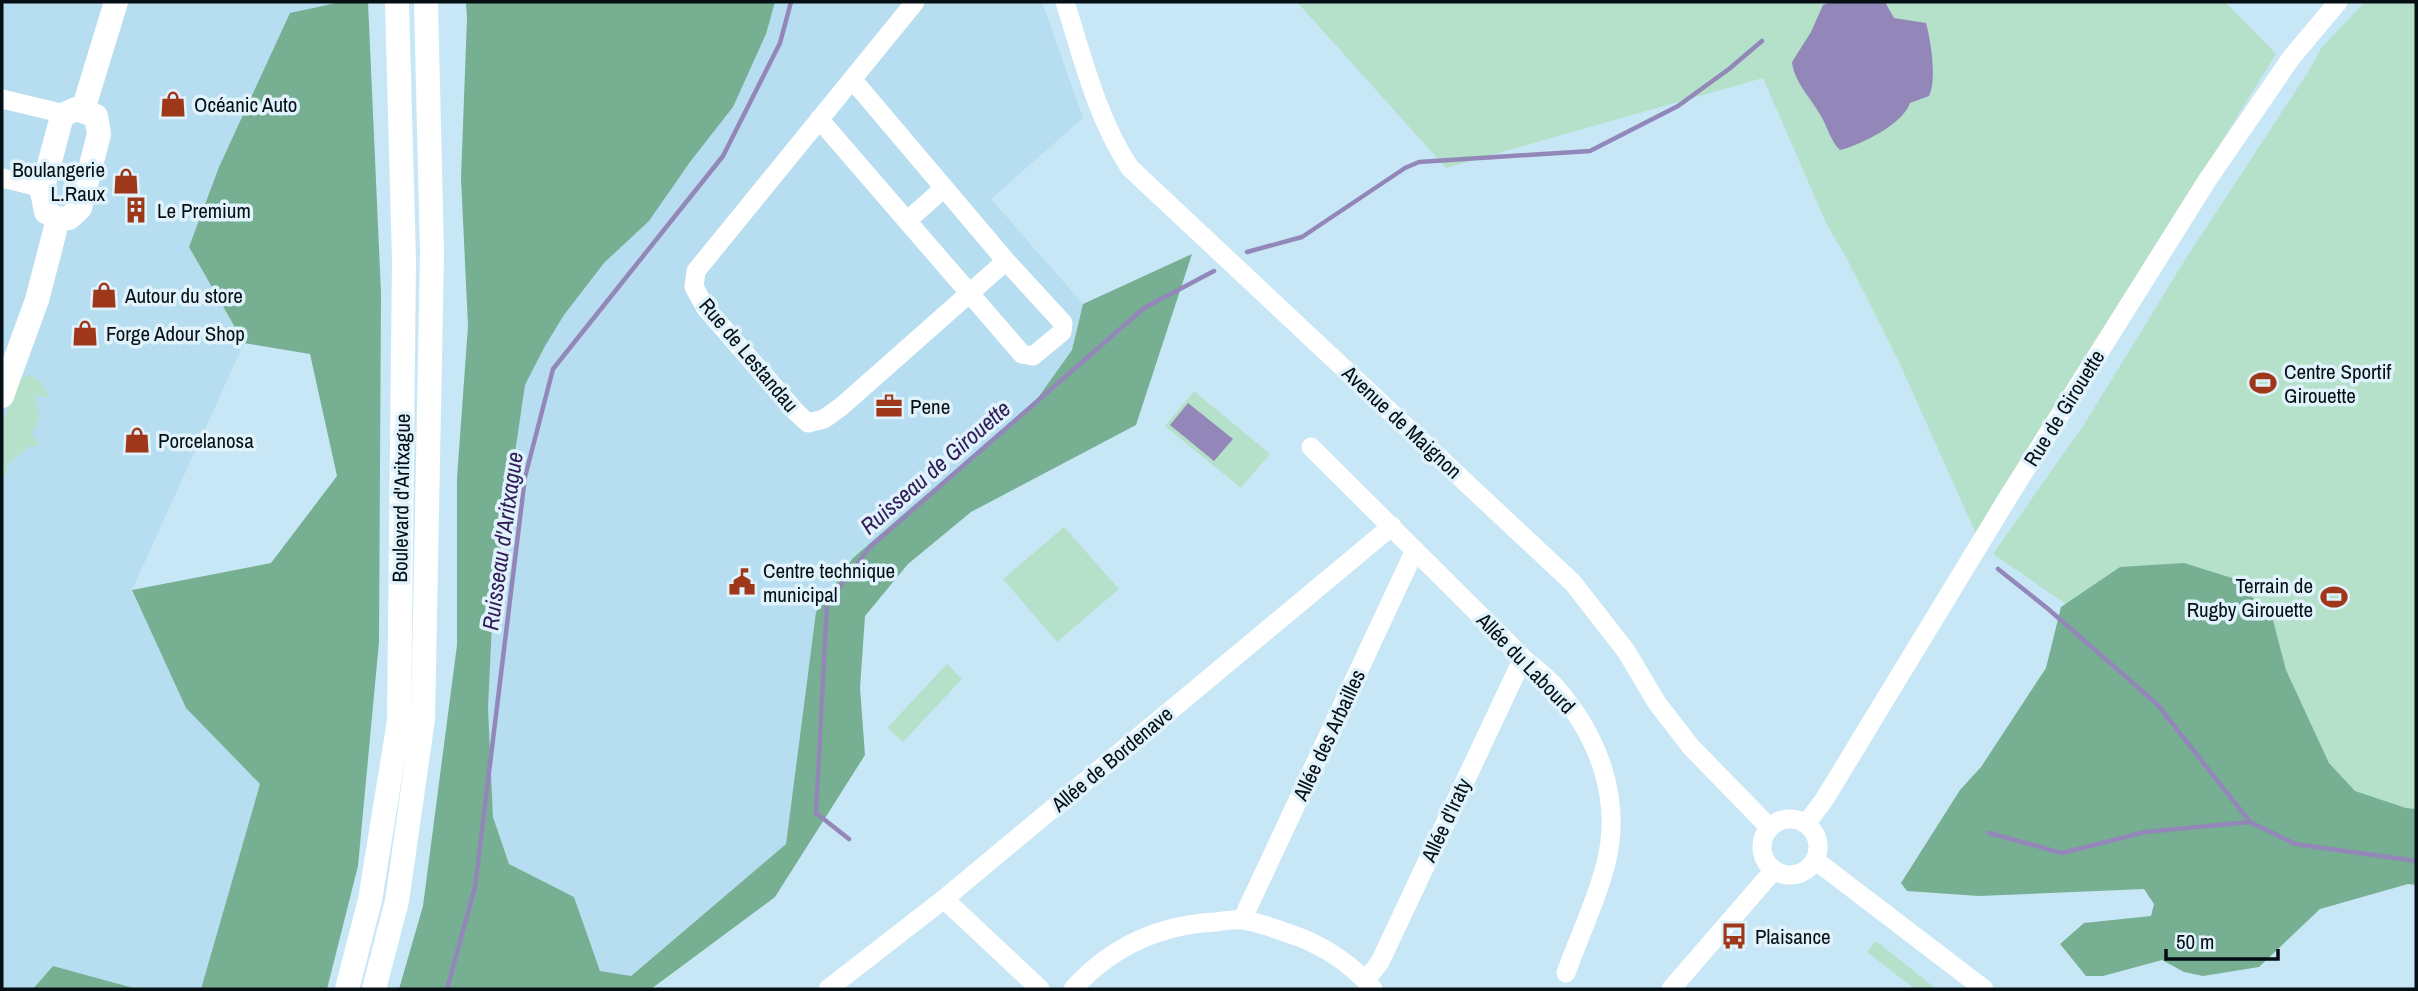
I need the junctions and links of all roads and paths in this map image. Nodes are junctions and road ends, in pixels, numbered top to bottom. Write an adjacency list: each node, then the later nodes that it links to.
1 (116, 2): 9 (main road)
2 (397, 2): 32 (main road, Boulevard d'Aritxague)
3 (426, 2): 33 (main road, Boulevard d'Aritxague)
4 (915, 2): 7 (street, Rue de Lestandau)
5 (1065, 2): 24 (street, Avenue de Maignon)
6 (2337, 2): 23 (street, Rue de Girouette)
7 (852, 79): 10 (street, Rue de Lestandau); 12 (street)
8 (2, 99): 9 (street)
9 (74, 112): 13 (main road); 14 (main road)
10 (819, 119): 15 (street); 17 (street, Rue de Lestandau)
11 (2, 178): 13 (street)
12 (944, 188): 15 (street); 16 (street)
13 (42, 191): 14 (main road)
14 (58, 219): 18 (main road)
15 (907, 221): 17 (street)
16 (1006, 261): 17 (street, Rue de Lestandau); 17 (street)
17 (969, 294)
18 (2, 396)
19 (1311, 447): 20 (street, Allée du Labourd)
20 (1392, 526): 21 (street, Allée du Labourd); 27 (street, Allée de Bordenave)
21 (1415, 550): 22 (street, Allée du Labourd); 28 (street, Allée des Arbailles)
22 (1523, 658): 29 (street, Allée du Labourd); 30 (street, Allée d'Iraty)
23 (1806, 824): 24 (street); 25 (street)
24 (1770, 828): 26 (street)
25 (1815, 860): 26 (street); 37 (street)
26 (1774, 870): 31 (street)
27 (944, 899): 34 (street, Allée de Bordenave); 35 (street)
28 (1242, 920): 30 (street); 36 (street)
29 (1566, 973)
30 (1369, 985)
31 (1683, 985)
32 (347, 989)
33 (374, 989)
34 (828, 989)
35 (1040, 989)
36 (1073, 989)
37 (1984, 989)

